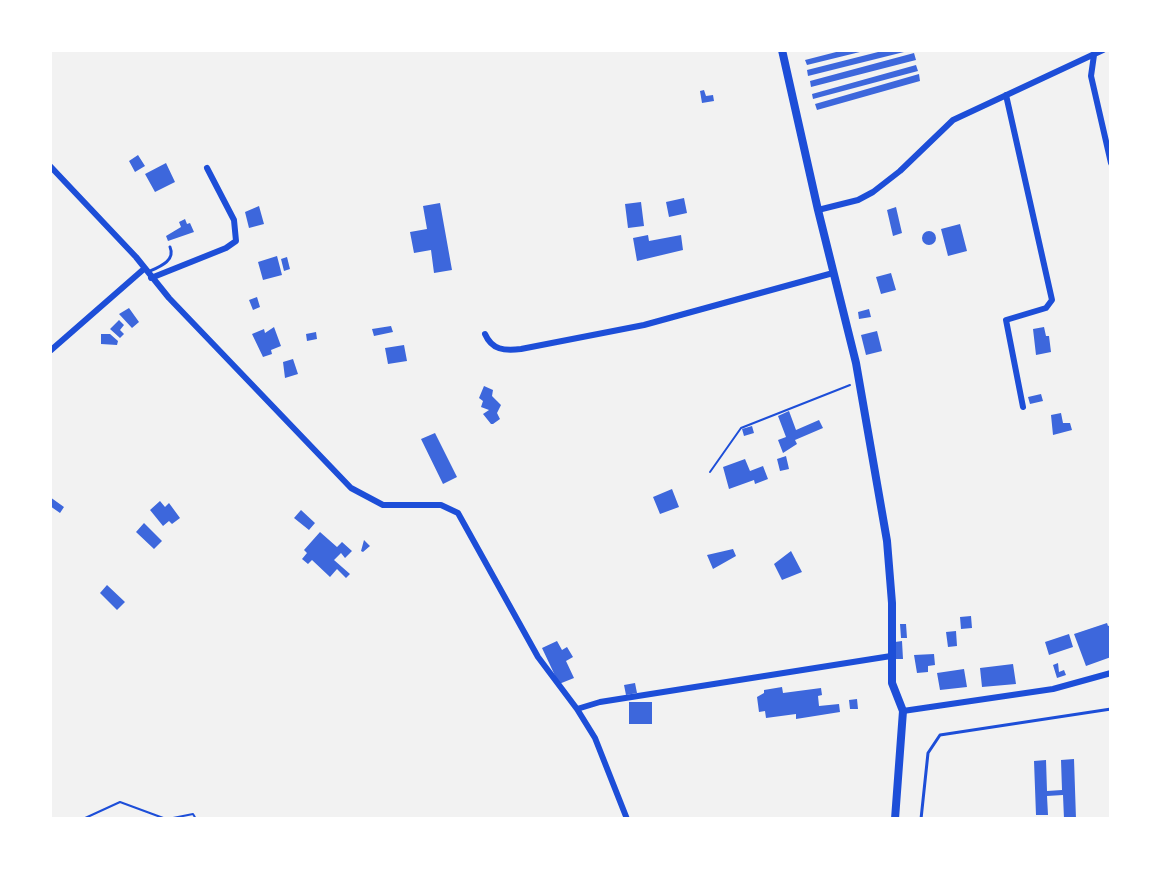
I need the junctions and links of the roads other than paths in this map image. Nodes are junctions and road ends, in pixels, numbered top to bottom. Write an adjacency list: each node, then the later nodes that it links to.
1 (782, 50): 8 (street)
2 (1103, 50): 3 (street)
3 (1094, 55): 4 (street); 5 (street)
4 (1006, 95): 8 (street); 12 (street)
5 (1111, 163)
6 (50, 166): 10 (street)
7 (207, 168): 10 (street)
8 (818, 210): 11 (street)
9 (170, 247): 10 (lane)
10 (148, 273): 15 (street); 19 (street)
11 (833, 273): 14 (street); 17 (street)
12 (1052, 300): 13 (street); 16 (street)
13 (1054, 310)
14 (485, 334)
15 (50, 351)
16 (1023, 407)
17 (891, 656): 19 (street); 21 (street)
18 (1111, 673): 21 (street)
19 (577, 709): 22 (street)
20 (1111, 709): 24 (lane)
21 (903, 711): 23 (street)
22 (627, 819)
23 (895, 819)
24 (921, 819)

